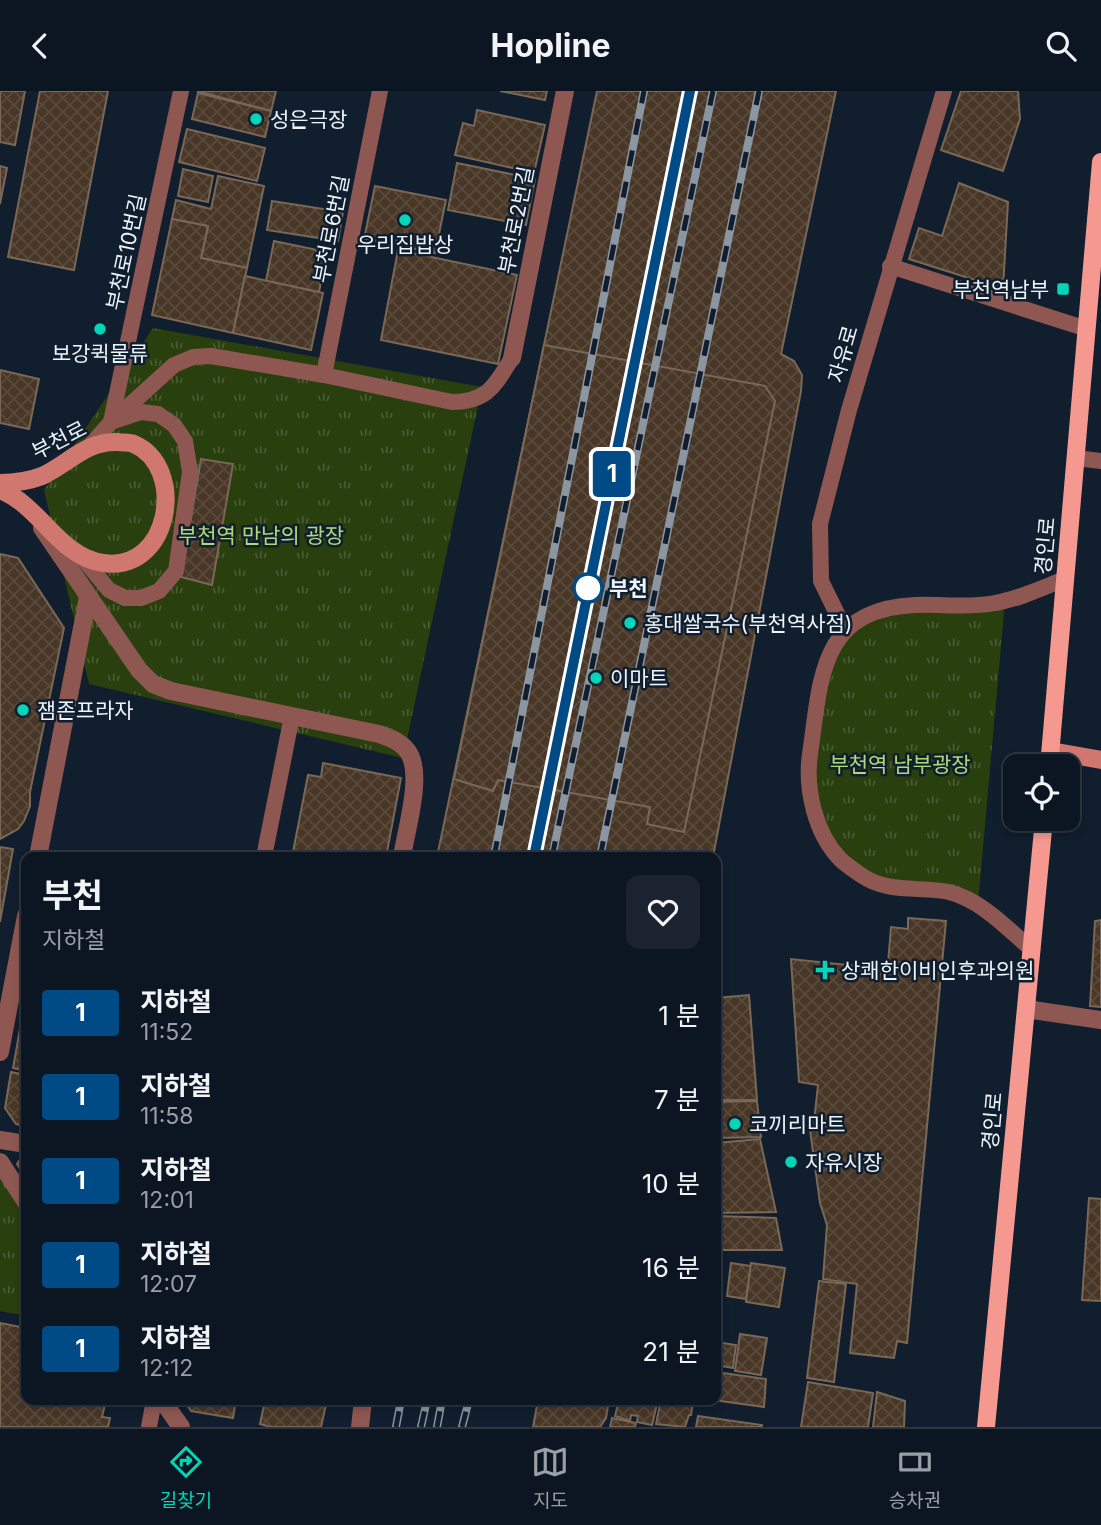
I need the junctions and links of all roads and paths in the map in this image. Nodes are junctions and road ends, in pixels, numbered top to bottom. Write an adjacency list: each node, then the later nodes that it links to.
1 (181, 91): 10 (lane, 부천로10번길)
2 (380, 91): 9 (lane, 부천로6번길)
3 (565, 91): 8 (street, 부천로2번길)
4 (944, 91): 6 (lane, 자유로)
5 (1101, 162): 7 (main road, 경인로)
6 (890, 266): 7 (lane); 20 (lane, 자유로)
7 (1087, 329): 12 (main road, 경인로)
8 (512, 358): 9 (lane)
9 (324, 375): 10 (lane)
10 (111, 422): 11 (lane); 17 (lane)
11 (88, 448): 14 (street, 부천로); 17 (street, 부천로)
12 (1076, 458): 13 (lane); 18 (main road, 경인로)
13 (1101, 461)
14 (0, 483)
15 (0, 490): 16 (street, 부천로)
16 (29, 508): 17 (street, 부천로); 19 (street)
17 (80, 555)
18 (1065, 579): 20 (lane); 22 (main road, 경인로)
19 (88, 597): 21 (street); 26 (street)
20 (845, 630): 30 (lane)
21 (292, 716): 27 (lane); 28 (street)
22 (1050, 754)
23 (1080, 760): 24 (street)
24 (1101, 760)
25 (1043, 831): 30 (main road, 경인로)
26 (39, 852)
27 (265, 852)
28 (403, 852)
29 (21, 942): 33 (street)
30 (1031, 949): 31 (main road, 경인로)
31 (1026, 1009): 32 (street); 44 (main road, 경인로)
32 (1101, 1020)
33 (0, 1052)
34 (0, 1140): 35 (street)
35 (21, 1144)
36 (0, 1162): 37 (street)
37 (21, 1194)
38 (153, 1405): 41 (lane)
39 (166, 1405): 42 (street)
40 (362, 1405): 43 (street)
41 (149, 1427)
42 (181, 1427)
43 (360, 1427)
44 (986, 1427)

